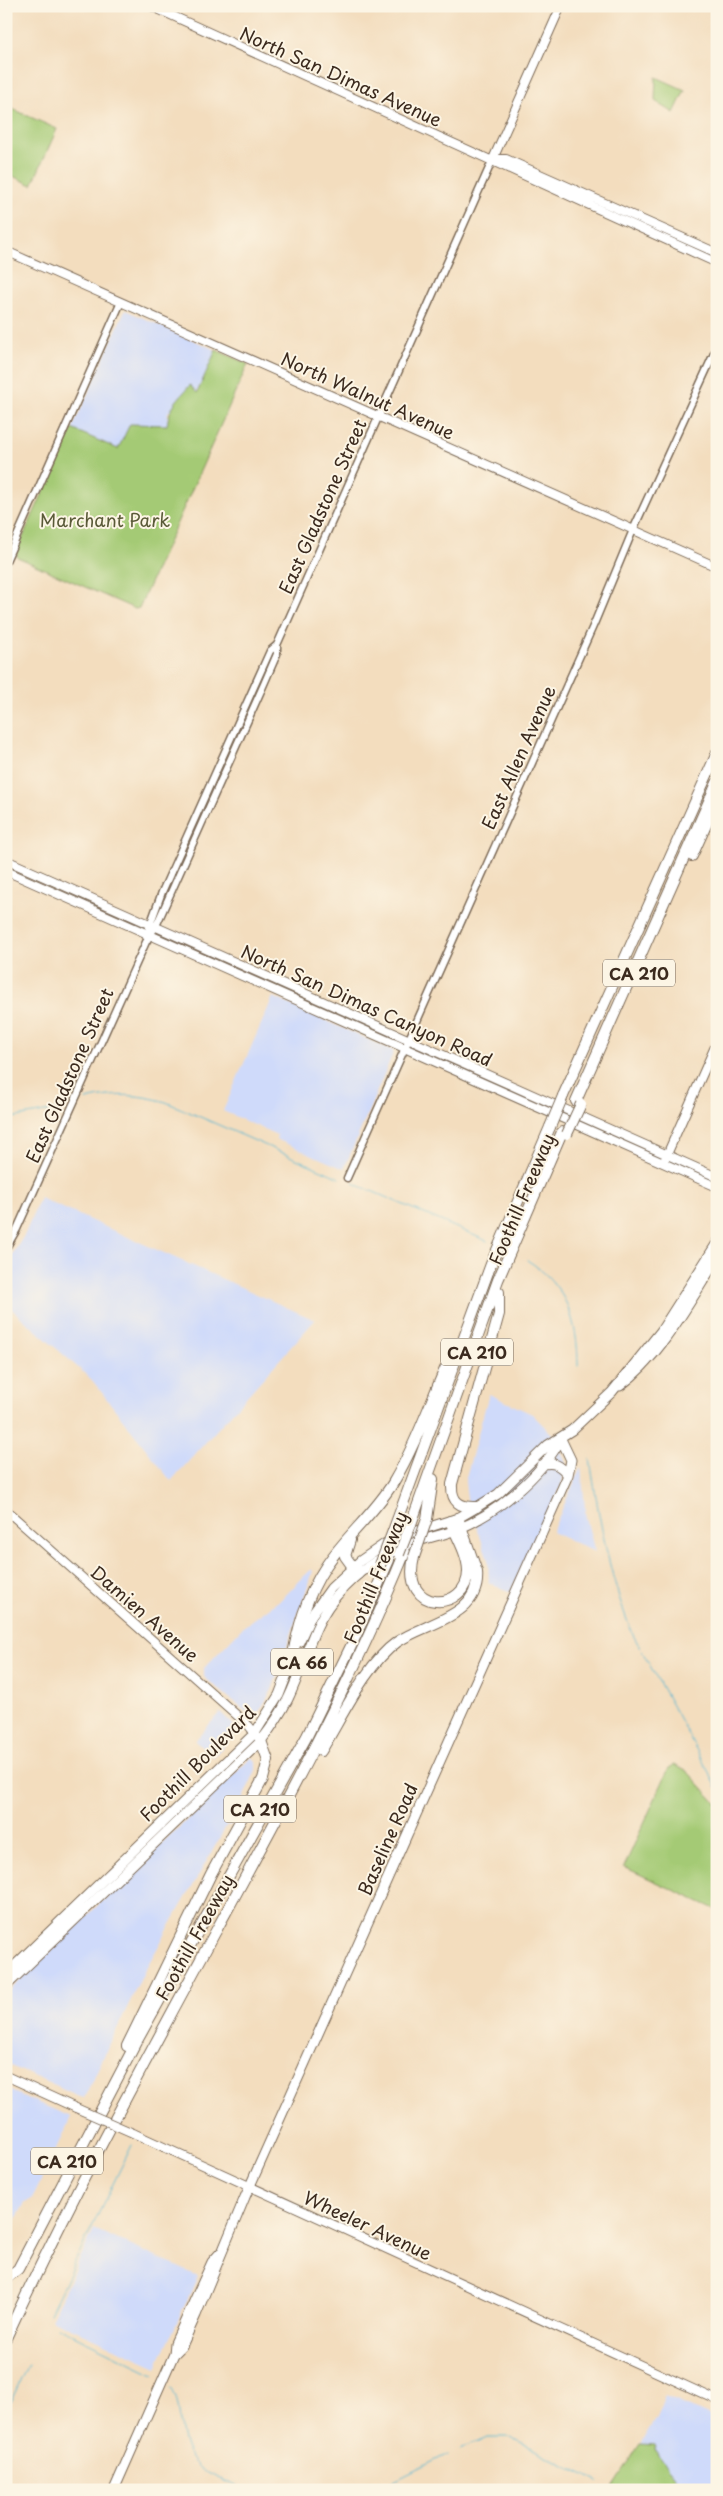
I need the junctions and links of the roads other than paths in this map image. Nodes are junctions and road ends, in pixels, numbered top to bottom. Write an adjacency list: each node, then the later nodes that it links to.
1 (150, 6): 3 (main road, North San Dimas Avenue)
2 (561, 6): 3 (main road)
3 (493, 160): 5 (main road, North San Dimas Avenue); 6 (main road, North San Dimas Avenue); 9 (street, East Gladstone Street)
4 (6, 251): 7 (main road, North Walnut Avenue)
5 (717, 253)
6 (717, 263)
7 (121, 302): 9 (main road, North Walnut Avenue); 11 (street)
8 (717, 347): 10 (street, East Allen Avenue)
9 (378, 416): 10 (main road, North Walnut Avenue); 20 (street, East Gladstone Street)
10 (633, 530): 12 (main road, North Walnut Avenue); 23 (street, East Allen Avenue)
11 (6, 561)
12 (717, 567)
13 (717, 754): 17 (highway, Foothill Freeway / CA 210)
14 (717, 766): 17 (highway)
15 (717, 783): 24 (highway)
16 (717, 801): 24 (highway, Foothill Freeway / CA 210)
17 (693, 809): 24 (highway, Foothill Freeway / CA 210)
18 (6, 860): 20 (main road, North San Dimas Canyon Road)
19 (6, 870): 21 (main road, North San Dimas Canyon Road)
20 (152, 925): 21 (street, East Gladstone Street); 23 (main road, North San Dimas Canyon Road)
21 (148, 934): 23 (main road, North San Dimas Canyon Road); 33 (street, East Gladstone Street)
22 (717, 1042): 26 (main road)
23 (407, 1044): 26 (main road, North San Dimas Canyon Road); 28 (street, East Allen Avenue)
24 (572, 1100): 25 (highway, Foothill Freeway / CA 210, bridge); 25 (highway, Foothill Freeway / CA 210, bridge)
25 (558, 1130): 30 (highway, Foothill Freeway / CA 210); 30 (highway, Foothill Freeway / CA 210)
26 (664, 1159): 27 (main road, North San Dimas Canyon Road); 29 (main road, North San Dimas Canyon Road)
27 (717, 1177)
28 (347, 1178)
29 (717, 1187)
30 (531, 1192): 31 (highway, Foothill Freeway / CA 210); 31 (highway, Foothill Freeway / CA 210)
31 (516, 1230): 35 (highway, Foothill Freeway / CA 210); 36 (highway, Foothill Freeway / CA 210); 45 (highway)
32 (717, 1243): 37 (main road)
33 (6, 1248)
34 (717, 1259): 37 (main road)
35 (499, 1292): 41 (highway, Foothill Freeway / CA 210); 42 (highway)
36 (461, 1346): 45 (highway, Foothill Freeway / CA 210); 46 (highway)
37 (612, 1392): 38 (main road)
38 (561, 1439): 39 (main road, Foothill Boulevard); 40 (main road, Baseline Road); 42 (main road, Foothill Boulevard)
39 (541, 1465): 40 (main road); 44 (main road, Foothill Boulevard)
40 (568, 1475): 58 (main road, Baseline Road)
41 (433, 1479): 45 (highway, Foothill Freeway / CA 210); 47 (highway, bridge)
42 (477, 1507): 44 (main road, Foothill Boulevard)
43 (6, 1510): 51 (main road, Damien Avenue)
44 (456, 1524): 47 (highway); 49 (main road, Foothill Boulevard / CA 66); 52 (highway)
45 (405, 1526): 47 (highway, Foothill Freeway / CA 210); 48 (highway, Foothill Freeway / CA 210, bridge)
46 (353, 1535): 49 (highway); 50 (highway)
47 (406, 1555): 52 (highway, Foothill Freeway / CA 210); 57 (highway)
48 (385, 1562): 55 (highway, Foothill Freeway / CA 210); 59 (highway)
49 (355, 1571): 50 (main road, Foothill Boulevard / CA 66); 51 (main road, Foothill Boulevard / CA 66)
50 (291, 1666): 51 (main road, Foothill Boulevard / CA 66)
51 (258, 1737): 53 (main road, Foothill Boulevard / CA 66); 54 (main road, Foothill Boulevard / CA 66); 55 (highway)
52 (304, 1770): 57 (highway, Foothill Freeway / CA 210)
53 (6, 1974)
54 (6, 1986)
55 (127, 2046): 59 (highway, Foothill Freeway / CA 210)
56 (6, 2076): 58 (main road, Wheeler Avenue, bridge)
57 (117, 2116): 60 (highway, Foothill Freeway / CA 210)
58 (250, 2187): 61 (main road, Wheeler Avenue); 62 (main road, Baseline Road)
59 (7, 2278)
60 (6, 2338)
61 (717, 2400)
62 (114, 2490)

